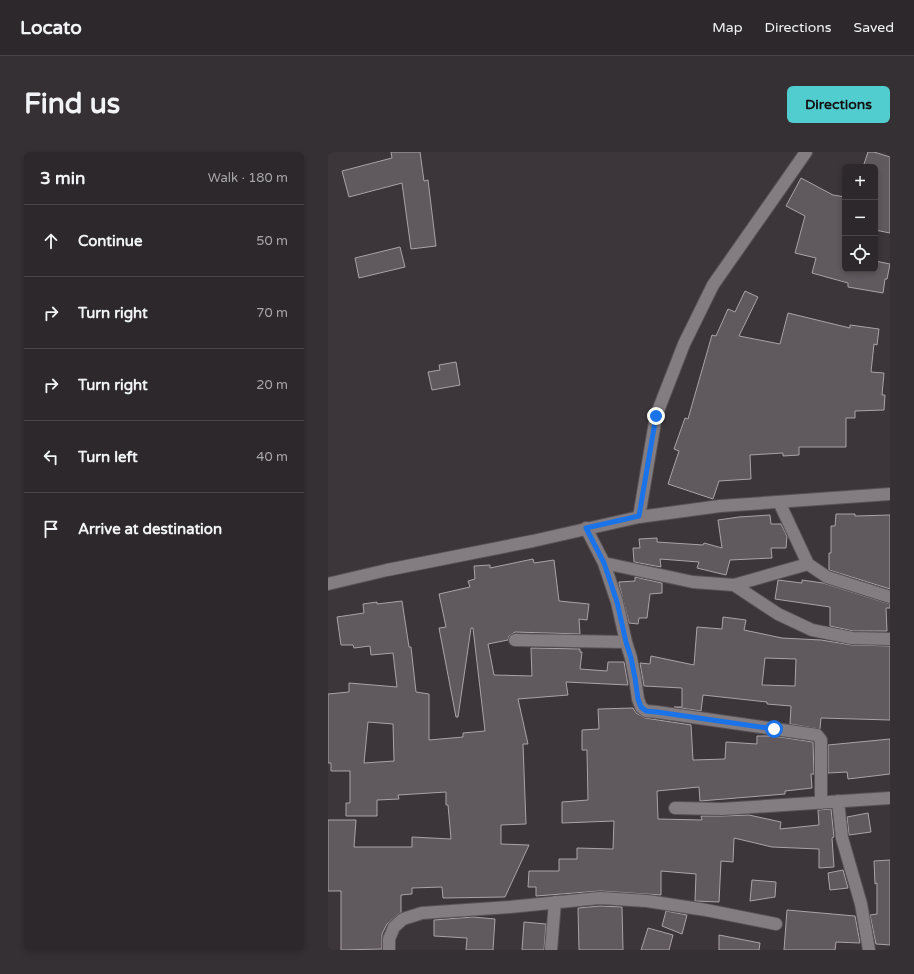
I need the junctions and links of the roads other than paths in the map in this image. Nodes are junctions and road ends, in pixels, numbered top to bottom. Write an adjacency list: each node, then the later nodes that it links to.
1 (806, 152): 4 (street)
2 (890, 494): 3 (street)
3 (779, 502): 4 (street); 7 (street)
4 (639, 516): 5 (street)
5 (586, 528): 6 (street); 8 (street)
6 (604, 563): 9 (street); 13 (street)
7 (808, 564): 9 (street); 10 (street)
8 (328, 584)
9 (734, 585): 11 (street)
10 (890, 597)
11 (890, 638)
12 (516, 640): 13 (street)
13 (626, 642): 16 (street)
14 (890, 798): 15 (street)
15 (838, 801): 16 (street); 22 (street)
16 (821, 803): 17 (street)
17 (675, 808)
18 (555, 902): 19 (street); 20 (street); 21 (street)
19 (776, 924)
20 (389, 950)
21 (551, 950)
22 (869, 950)

